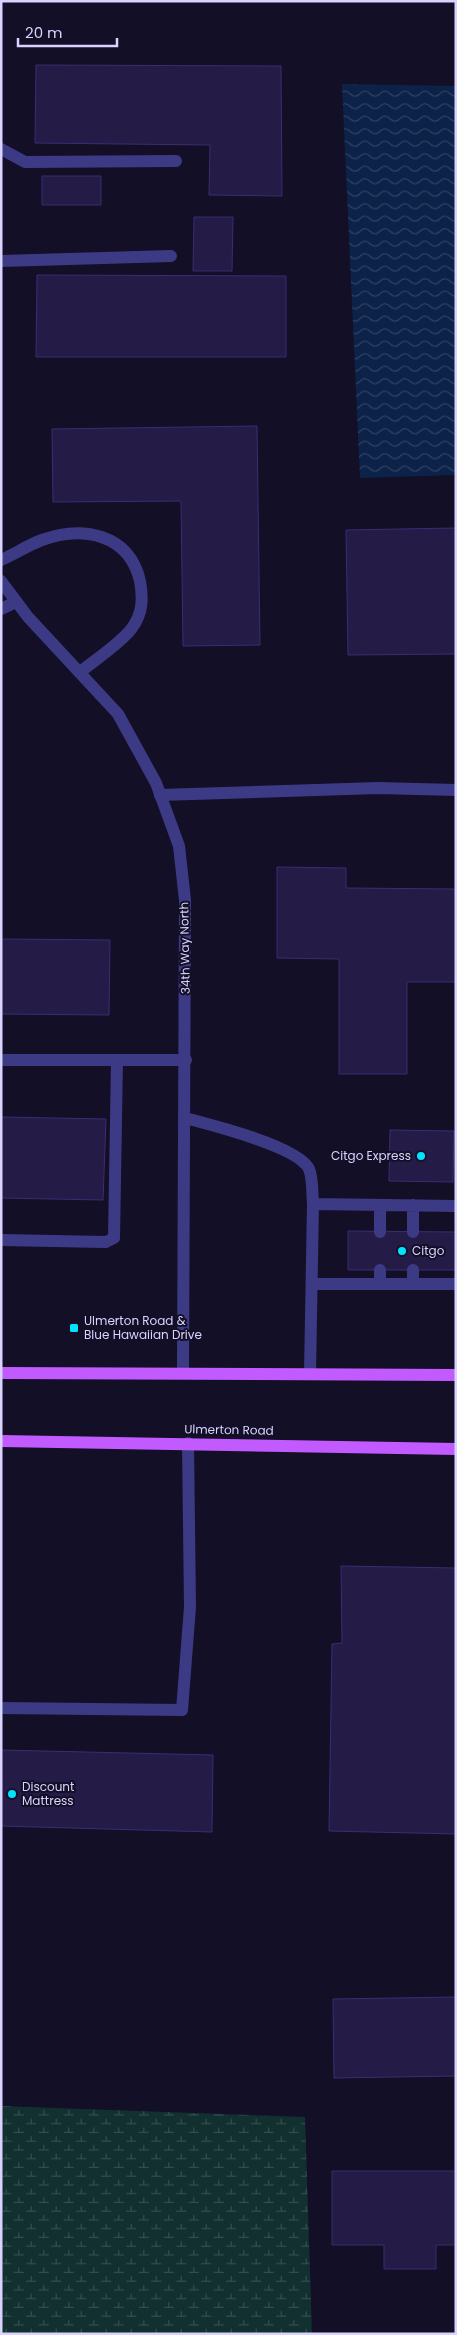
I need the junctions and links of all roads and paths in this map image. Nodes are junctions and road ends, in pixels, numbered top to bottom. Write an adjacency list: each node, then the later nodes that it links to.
1 (1, 150): 2 (street)
2 (176, 161)
3 (171, 256): 4 (street)
4 (1, 261)
5 (1, 560): 9 (street)
6 (1, 581): 7 (street, 34th Way North)
7 (16, 602): 8 (street); 9 (street, 34th Way North)
8 (1, 609)
9 (80, 672): 11 (street, 34th Way North)
10 (456, 790): 11 (street)
11 (160, 795): 14 (street, 34th Way North)
12 (1, 1060): 13 (street)
13 (117, 1060): 14 (street); 22 (street)
14 (186, 1060): 15 (street, 34th Way North)
15 (185, 1118): 16 (street); 30 (street, 34th Way North)
16 (313, 1204): 17 (street); 25 (street)
17 (380, 1205): 18 (street); 20 (street)
18 (414, 1205): 19 (street); 21 (street)
19 (456, 1206)
20 (380, 1232)
21 (413, 1232)
22 (1, 1240)
23 (380, 1270): 26 (street)
24 (413, 1270): 27 (street)
25 (312, 1284): 26 (street); 31 (street)
26 (380, 1284): 27 (street)
27 (413, 1284): 28 (street)
28 (456, 1284)
29 (1, 1373): 30 (main road)
30 (183, 1373): 31 (main road)
31 (310, 1374): 32 (main road)
32 (456, 1376)
33 (1, 1441): 34 (main road, Ulmerton Road)
34 (188, 1443): 35 (main road, Ulmerton Road); 36 (street)
35 (456, 1449)
36 (1, 1708)

